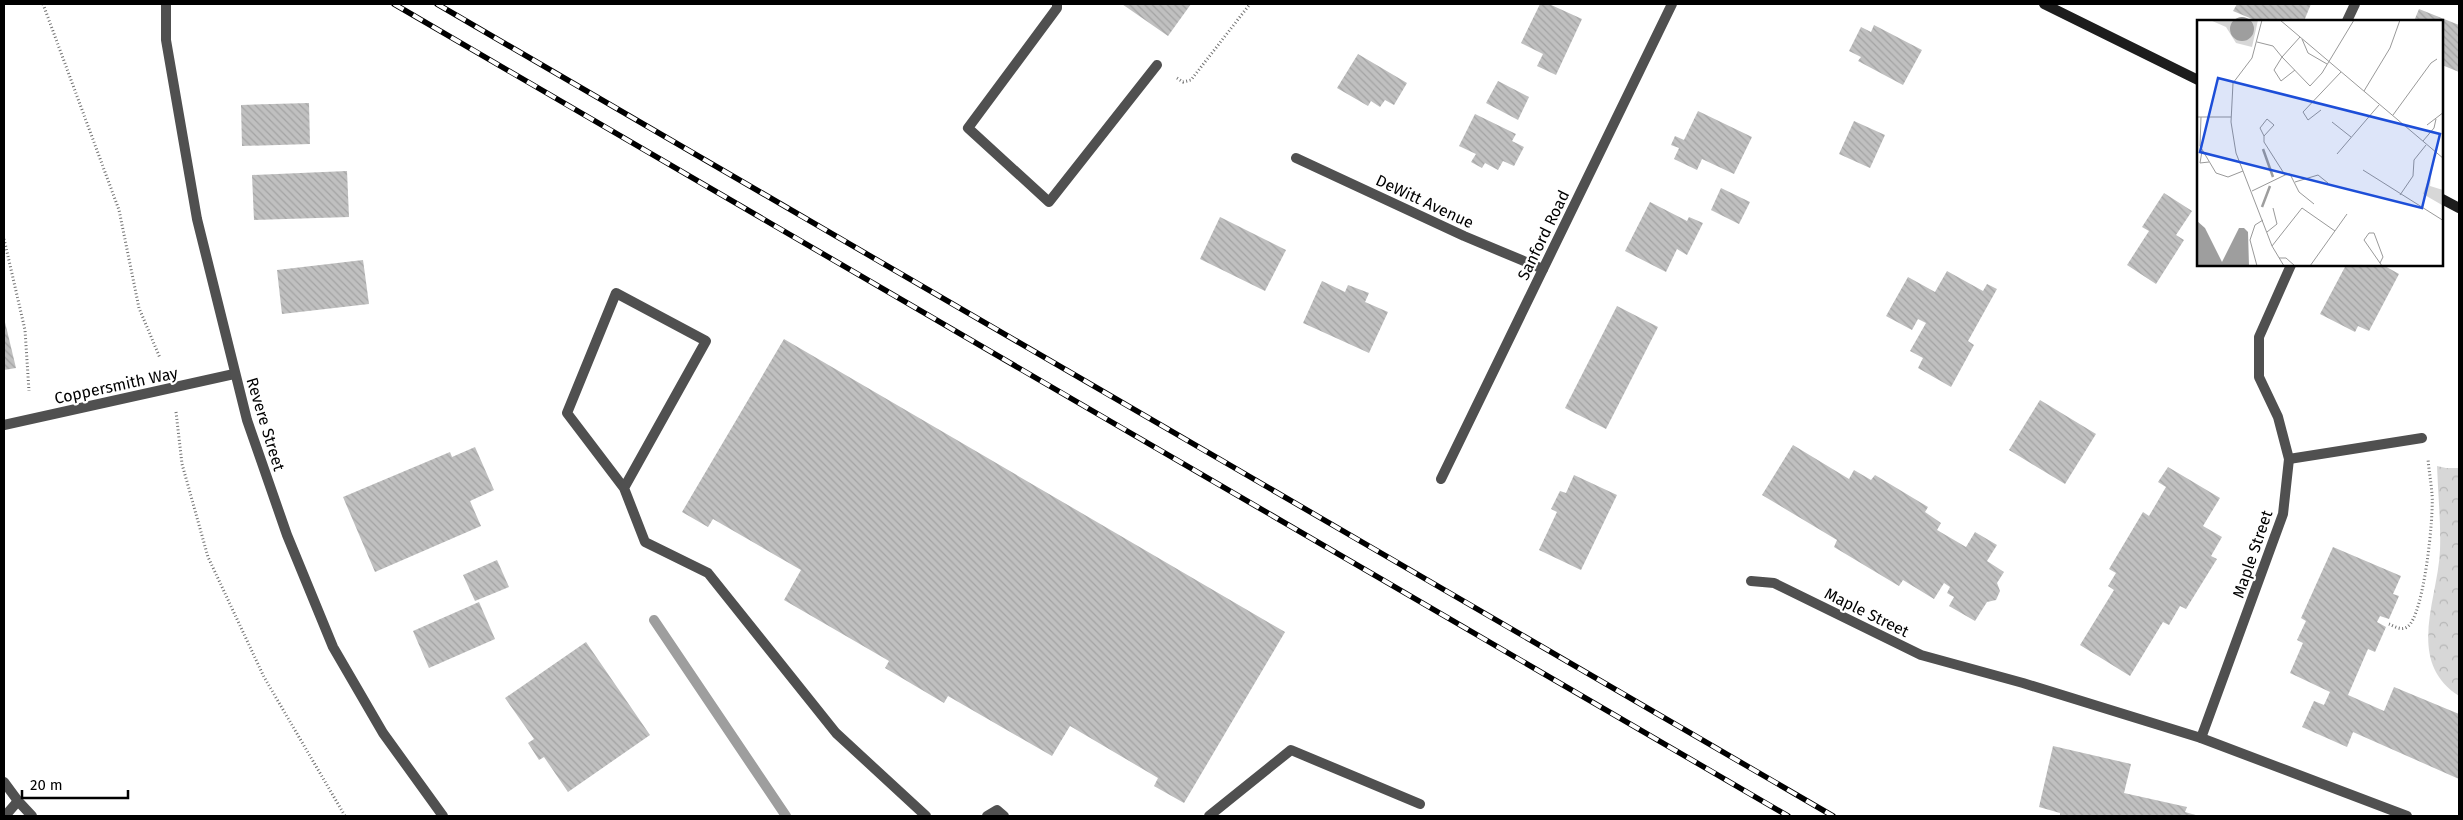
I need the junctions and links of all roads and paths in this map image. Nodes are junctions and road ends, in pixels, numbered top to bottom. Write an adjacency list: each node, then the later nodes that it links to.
1 (43, 4): 17 (path)
2 (166, 4): 18 (street, Revere Street)
3 (1057, 4): 9 (street)
4 (1250, 4): 9 (path)
5 (1672, 4): 16 (street, Sanford Road)
6 (2044, 4): 10 (main road)
7 (2355, 4): 8 (street)
8 (2347, 20)
9 (1158, 65)
10 (2197, 80)
11 (1296, 158): 16 (street, DeWitt Avenue)
12 (2443, 200): 13 (main road)
13 (2459, 208)
14 (4, 239): 19 (path)
15 (2291, 266): 23 (street, Maple Street)
16 (1543, 269): 24 (street, Sanford Road)
17 (160, 358)
18 (234, 374): 21 (street, Coppersmith Way); 35 (street, Revere Street)
19 (29, 391)
20 (176, 412): 34 (path)
21 (4, 425)
22 (2422, 438): 23 (street); 27 (path)
23 (2290, 459): 28 (street, Maple Street)
24 (1441, 479)
25 (624, 488): 25 (street); 36 (street)
26 (1751, 581): 28 (street, Maple Street)
27 (2389, 624)
28 (2201, 738): 40 (street, Maple Street)
29 (4, 782): 30 (street)
30 (18, 801): 32 (street); 33 (street)
31 (1420, 804): 39 (street)
32 (5, 816)
33 (32, 816)
34 (345, 816)
35 (443, 816)
36 (926, 816)
37 (987, 816): 38 (street)
38 (1004, 816)
39 (1209, 816)
40 (2407, 816)

